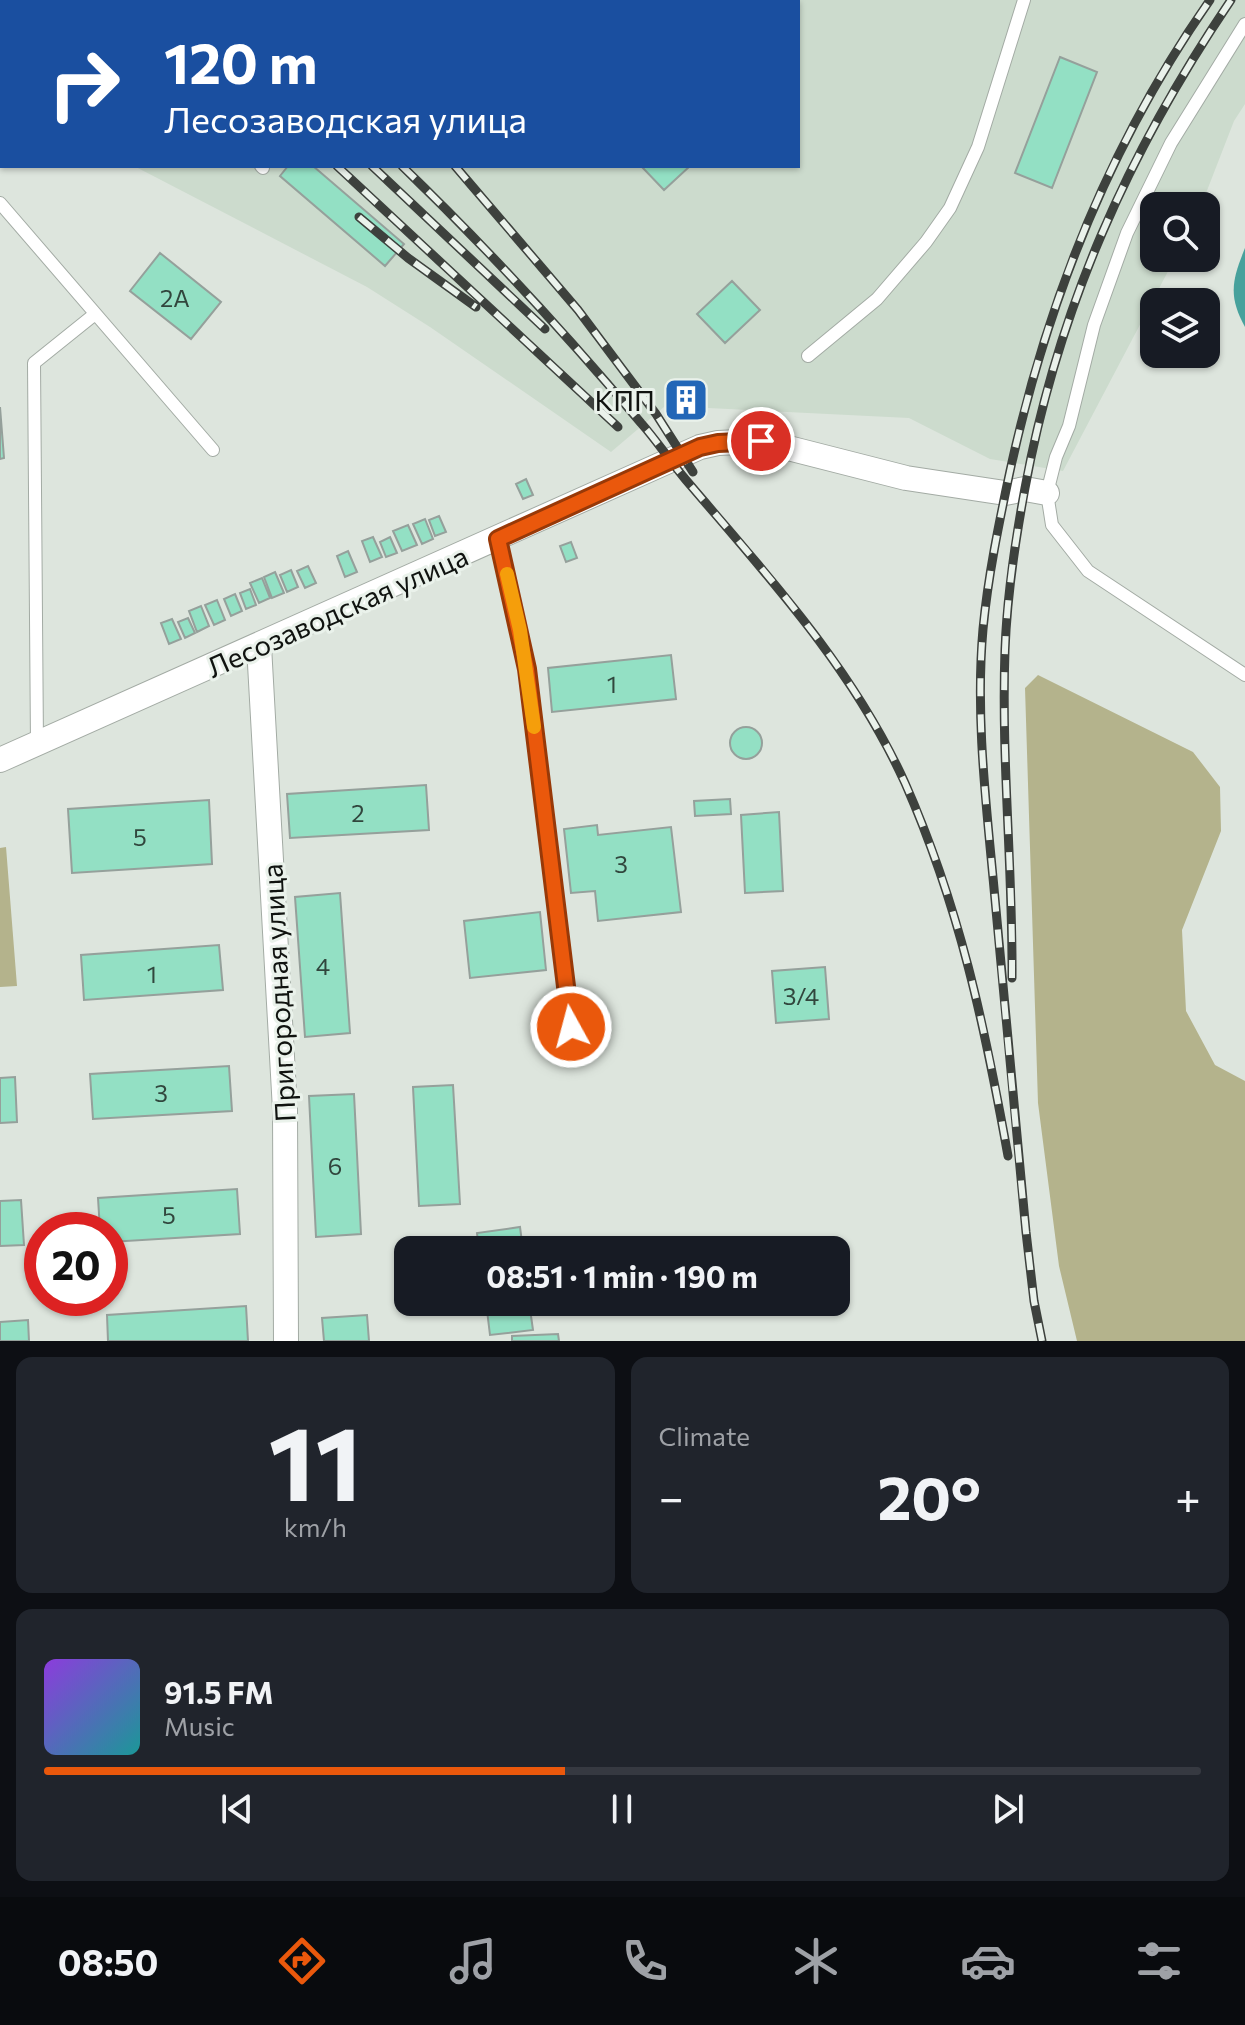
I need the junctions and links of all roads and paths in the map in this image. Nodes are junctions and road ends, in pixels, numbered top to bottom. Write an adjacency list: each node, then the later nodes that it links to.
1 (1024, 0): 5 (lane)
2 (1245, 24): 7 (lane)
3 (0, 203): 4 (lane)
4 (95, 314): 6 (lane); 11 (lane)
5 (808, 356)
6 (213, 450)
7 (1047, 493): 8 (street, Лесозаводская улица); 10 (lane)
8 (498, 539): 9 (street, Лесозаводская улица); 13 (lane)
9 (259, 646): 11 (street, Лесозаводская улица); 14 (street, Пригородная улица)
10 (1245, 675)
11 (37, 745): 12 (street, Лесозаводская улица)
12 (0, 760)
13 (571, 1027)
14 (286, 1341)

